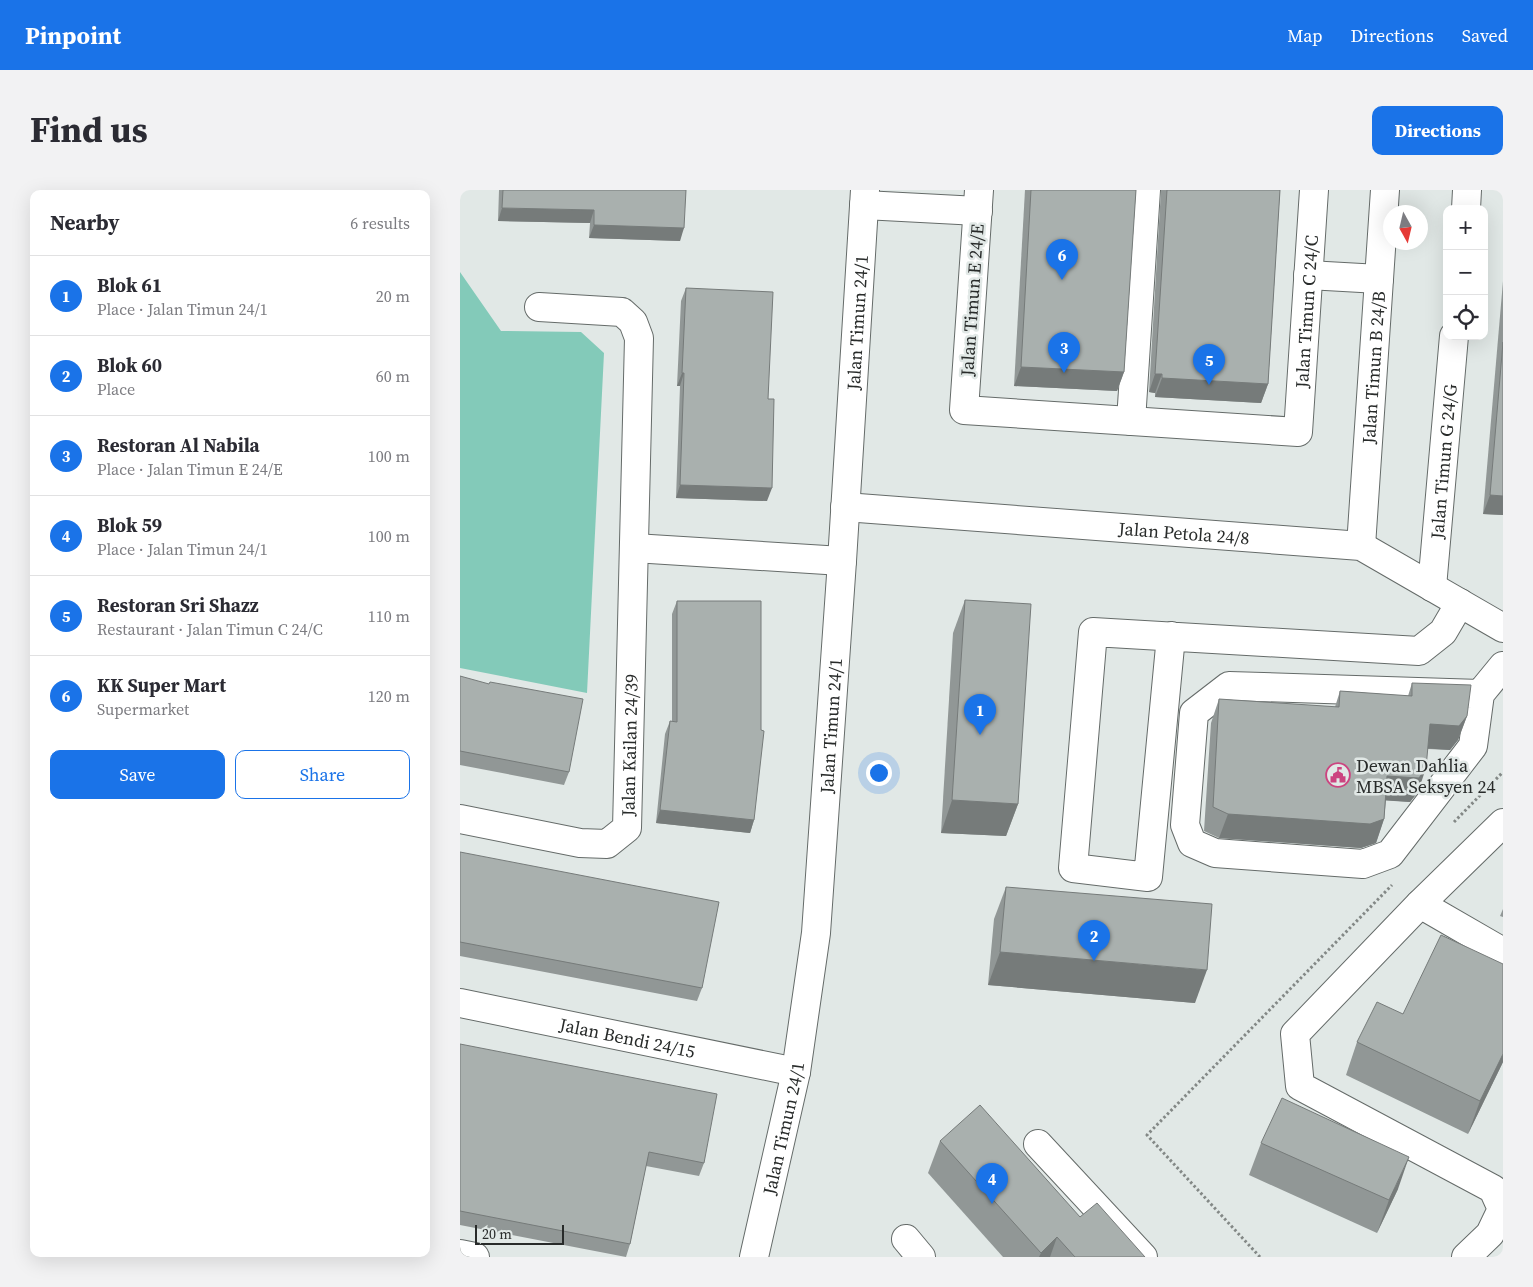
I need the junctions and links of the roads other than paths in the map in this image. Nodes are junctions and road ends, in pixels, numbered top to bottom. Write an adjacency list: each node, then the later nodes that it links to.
1 (1146, 190): 12 (street)
2 (1314, 190): 8 (street, Jalan Timun C 24/C)
3 (1385, 190): 9 (street, Jalan Timun B 24/B)
4 (1467, 190): 7 (street)
5 (864, 198): 6 (street); 13 (street, Jalan Timun 24/1)
6 (978, 200): 12 (street, Jalan Timun E 24/E)
7 (1466, 205)
8 (1308, 275): 9 (street); 12 (street, Jalan Timun C 24/C)
9 (1379, 280): 14 (street, Jalan Timun B 24/B)
10 (539, 307): 15 (street, Jalan Kailan 24/39)
11 (1454, 340): 17 (street, Jalan Timun G 24/G)
12 (1130, 422)
13 (845, 507): 14 (street, Jalan Petola 24/8); 16 (street, Jalan Timun 24/1)
14 (1361, 546): 17 (street, Jalan Petola 24/8)
15 (634, 548): 16 (street); 23 (street, Jalan Kailan 24/39)
16 (842, 561): 28 (street, Jalan Timun 24/1)
17 (1432, 587): 18 (street, Jalan Petola 24/8)
18 (1460, 603): 19 (street, Jalan Petola 24/8); 20 (street)
19 (1503, 628)
20 (1171, 636): 20 (street)
21 (1503, 666): 22 (street)
22 (1480, 694): 22 (street)
23 (460, 819)
24 (1503, 822): 25 (street)
25 (1420, 904): 26 (street); 34 (street)
26 (1503, 952)
27 (460, 1003): 28 (street, Jalan Bendi 24/15)
28 (796, 1072): 32 (street, Jalan Timun 24/1)
29 (1038, 1144): 33 (street)
30 (460, 1254): 31 (street)
31 (475, 1257)
32 (754, 1257)
33 (1142, 1257)
34 (1466, 1257)

